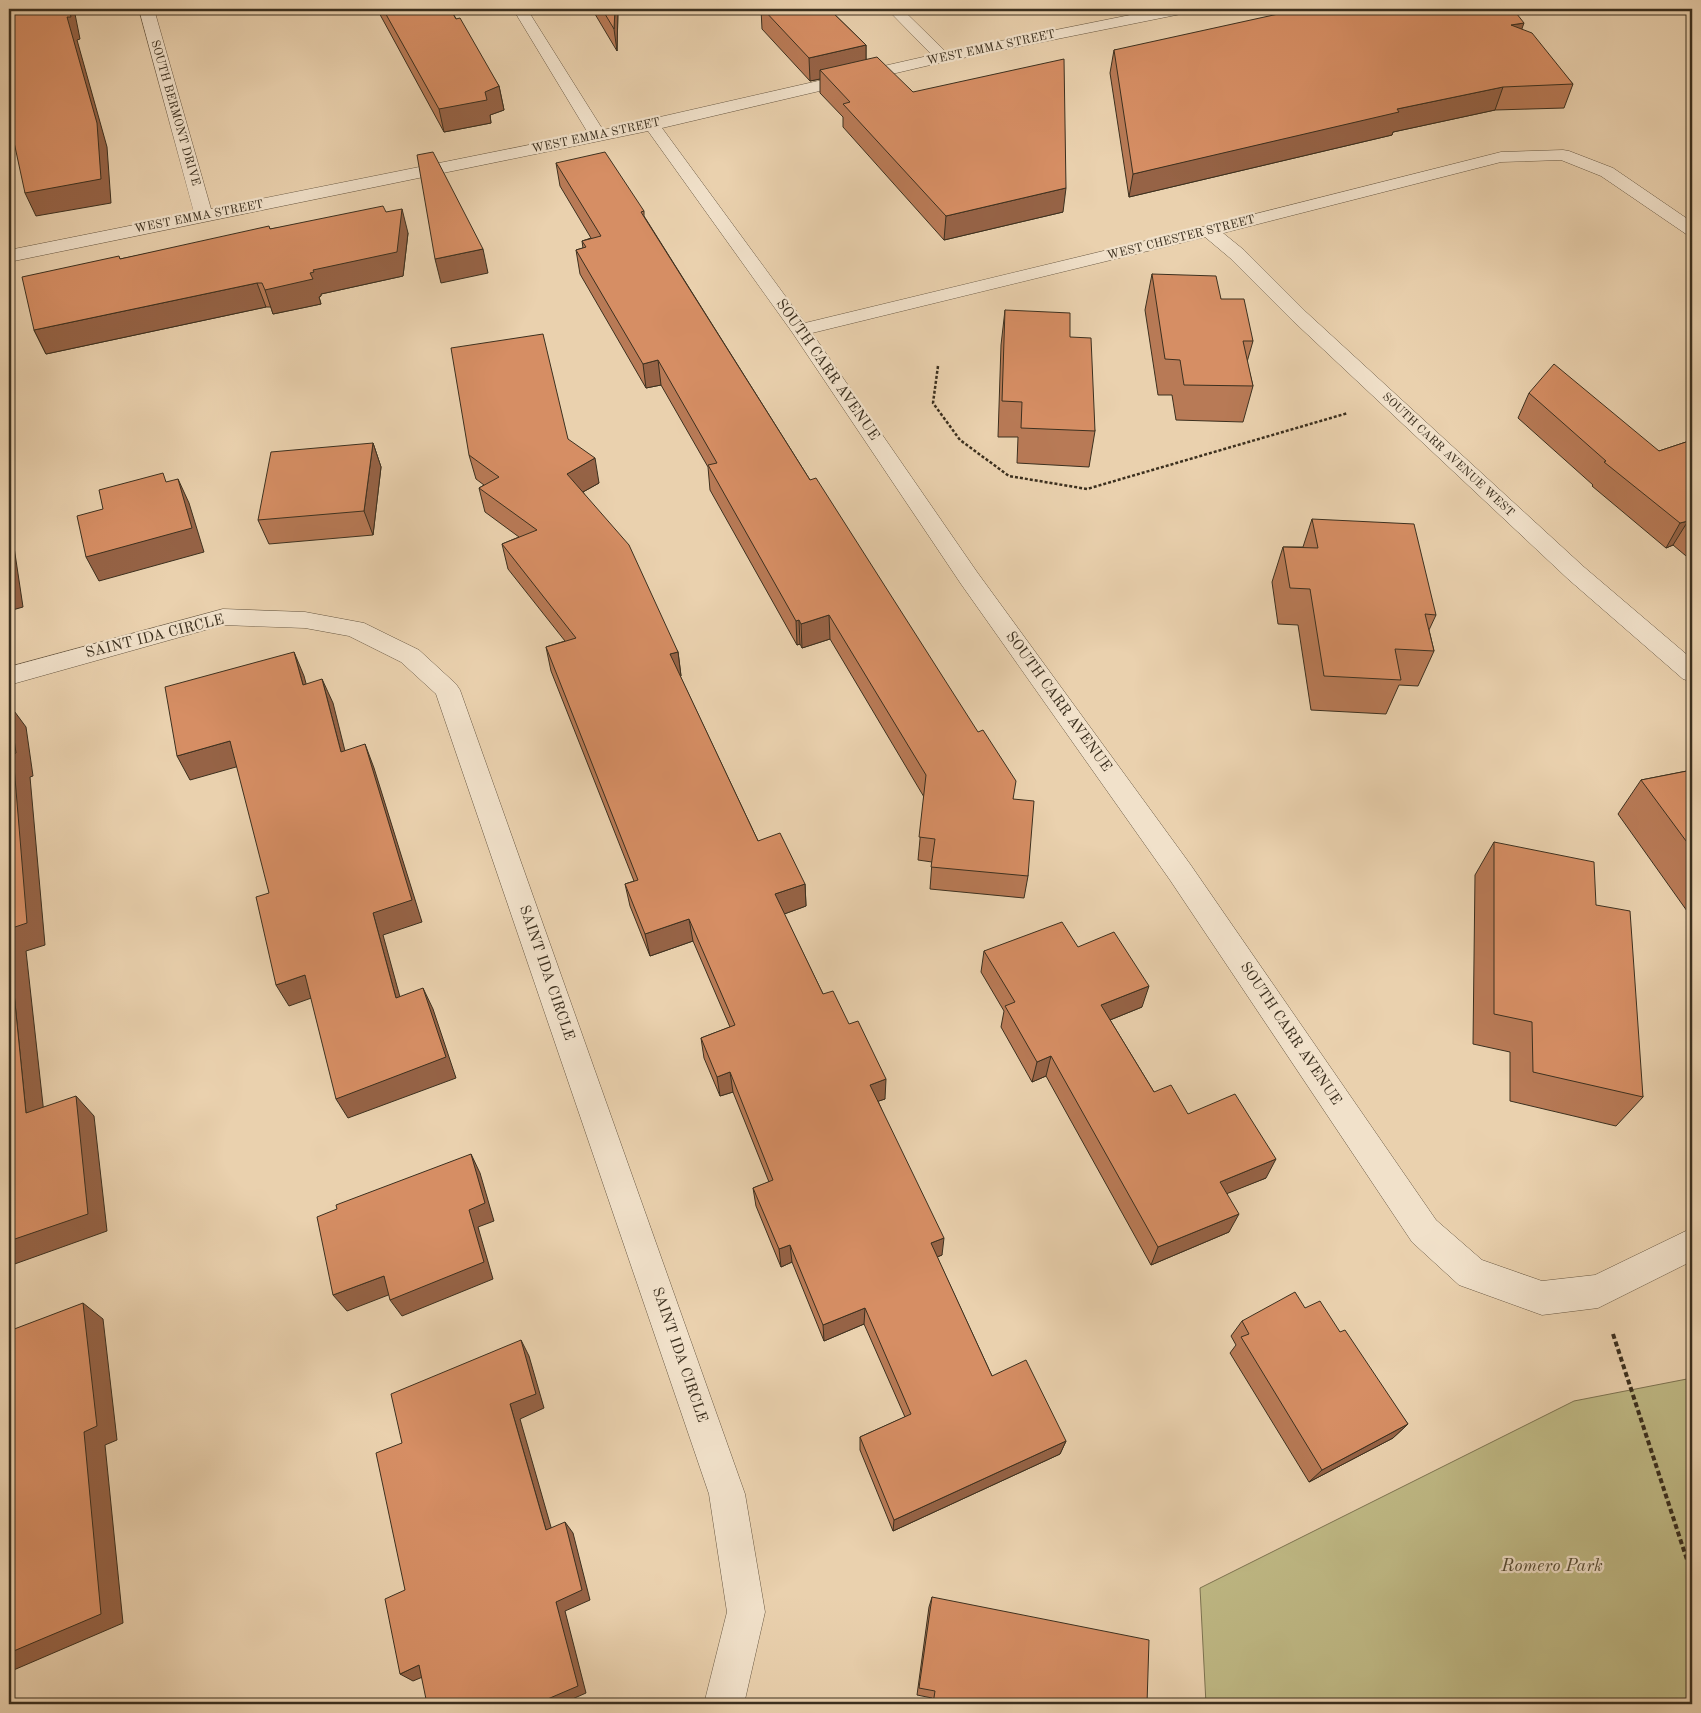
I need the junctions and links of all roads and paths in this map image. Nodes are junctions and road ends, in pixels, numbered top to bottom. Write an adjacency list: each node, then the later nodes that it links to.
1 (146, 9): 8 (street, SOUTH BERMONT DRIVE)
2 (520, 9): 7 (street)
3 (894, 9): 5 (street)
4 (1181, 9): 5 (street, WEST EMMA STREET)
5 (943, 58): 6 (street, WEST EMMA STREET)
6 (652, 125): 7 (street, WEST EMMA STREET); 12 (street, SOUTH CARR AVENUE)
7 (598, 136): 8 (street, WEST EMMA STREET)
8 (204, 216): 11 (street, WEST EMMA STREET)
9 (1692, 230): 10 (street, WEST CHESTER STREET)
10 (1209, 232): 12 (street, WEST CHESTER STREET); 14 (street, SOUTH CARR AVENUE WEST)
11 (9, 256)
12 (800, 330): 18 (street, SOUTH CARR AVENUE)
13 (938, 366): 14 (path)
14 (1389, 401): 15 (street, SOUTH CARR AVENUE WEST)
15 (1692, 672)
16 (9, 676): 20 (street, SAINT IDA CIRCLE)
17 (1692, 1244): 18 (street)
18 (1598, 1290): 19 (path)
19 (1692, 1575)
20 (724, 1704)

